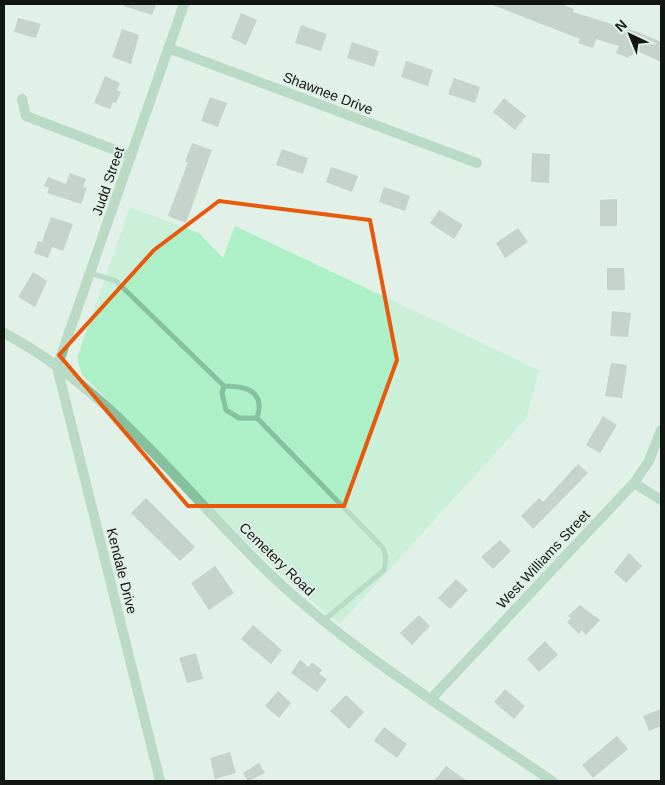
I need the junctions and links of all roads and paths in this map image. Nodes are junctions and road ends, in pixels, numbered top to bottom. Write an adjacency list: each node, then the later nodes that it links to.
1 (184, 4): 2 (street, Judd Street)
2 (168, 48): 4 (street, Judd Street); 5 (street, Shawnee Drive)
3 (22, 99): 4 (street)
4 (131, 156): 6 (street, Judd Street)
5 (478, 164)
6 (90, 272): 8 (street, Judd Street); 9 (lane)
7 (4, 333): 8 (street, Cemetery Road)
8 (58, 367): 14 (street, Cemetery Road); 16 (street, Kendale Drive)
9 (224, 386): 10 (lane); 10 (lane)
10 (257, 418): 14 (lane)
11 (661, 430): 12 (street, West Williams Street)
12 (634, 483): 13 (street); 15 (street, West Williams Street)
13 (661, 500)
14 (323, 621): 15 (street, Cemetery Road)
15 (432, 698): 17 (street, Cemetery Road)
16 (160, 781)
17 (552, 781)

